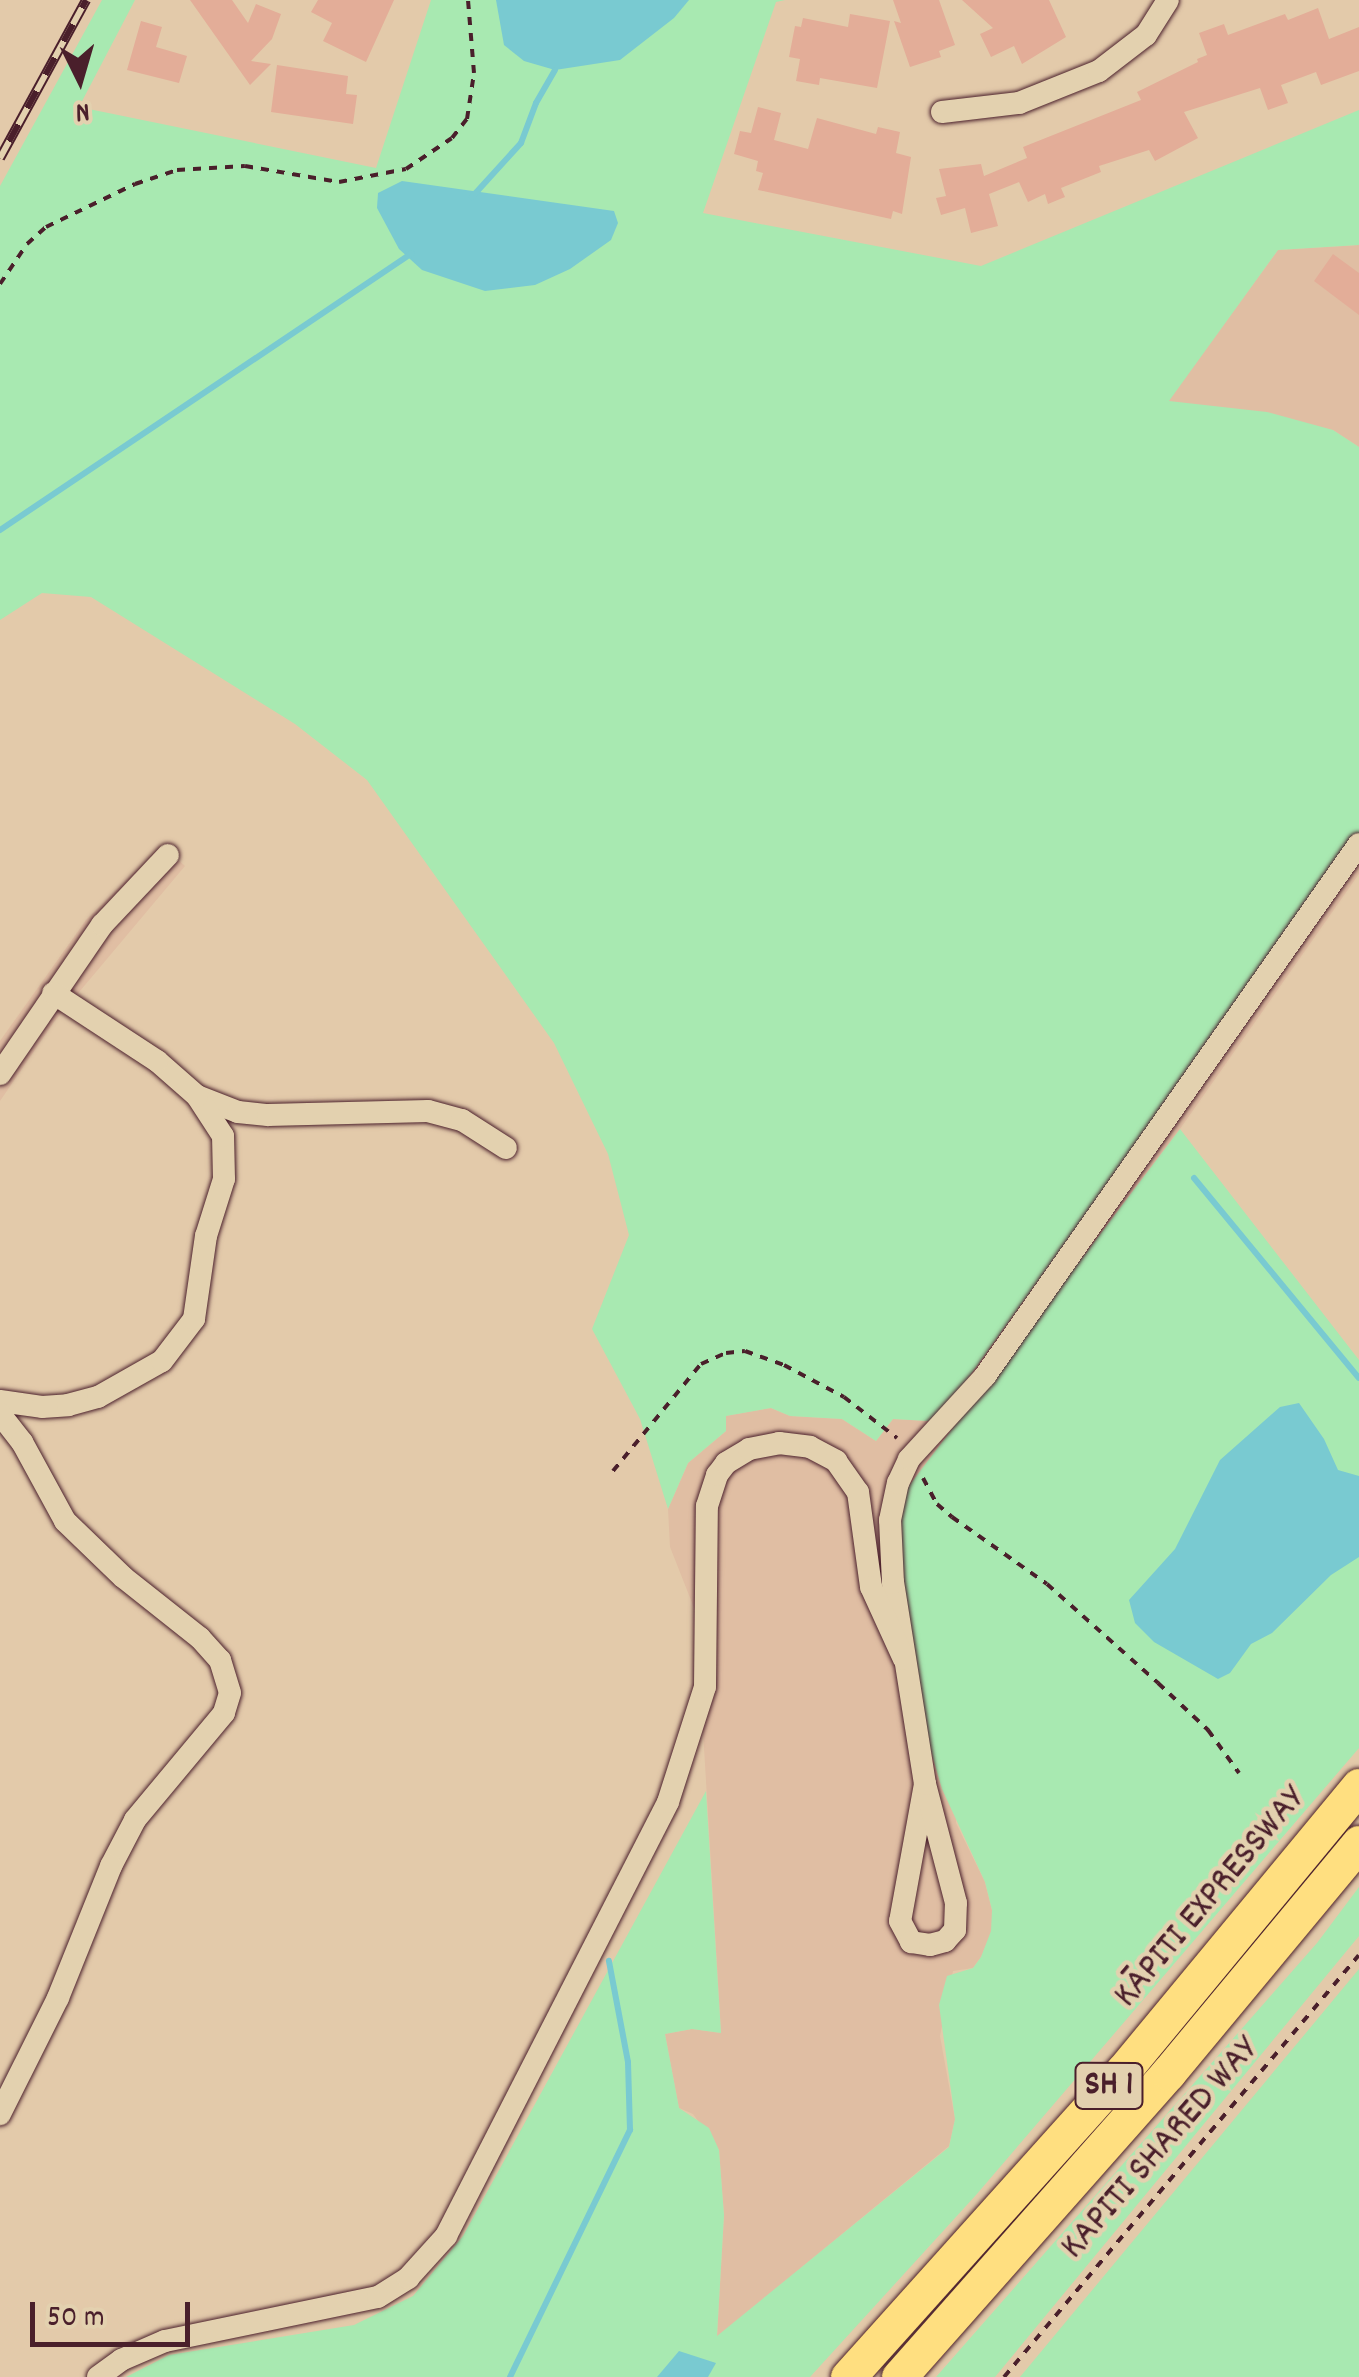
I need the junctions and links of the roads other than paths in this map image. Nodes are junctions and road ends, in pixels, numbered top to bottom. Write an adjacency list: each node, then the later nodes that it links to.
1 (1168, 0): 2 (street)
2 (942, 112)
3 (1359, 844): 11 (street)
4 (168, 855): 5 (street)
5 (52, 993): 6 (street); 7 (street)
6 (0, 1074)
7 (197, 1096): 8 (street); 9 (street)
8 (506, 1148)
9 (0, 1401)
10 (0, 1414): 15 (street)
11 (904, 1659): 12 (street); 16 (street)
12 (925, 1784): 12 (street)
13 (1359, 1786): 17 (highway, KĀPITI EXPRESSWAY / SH 1)
14 (1359, 1844): 18 (highway, KĀPITI EXPRESSWAY / SH 1)
15 (0, 2114)
16 (98, 2377)
17 (848, 2377)
18 (899, 2377)

